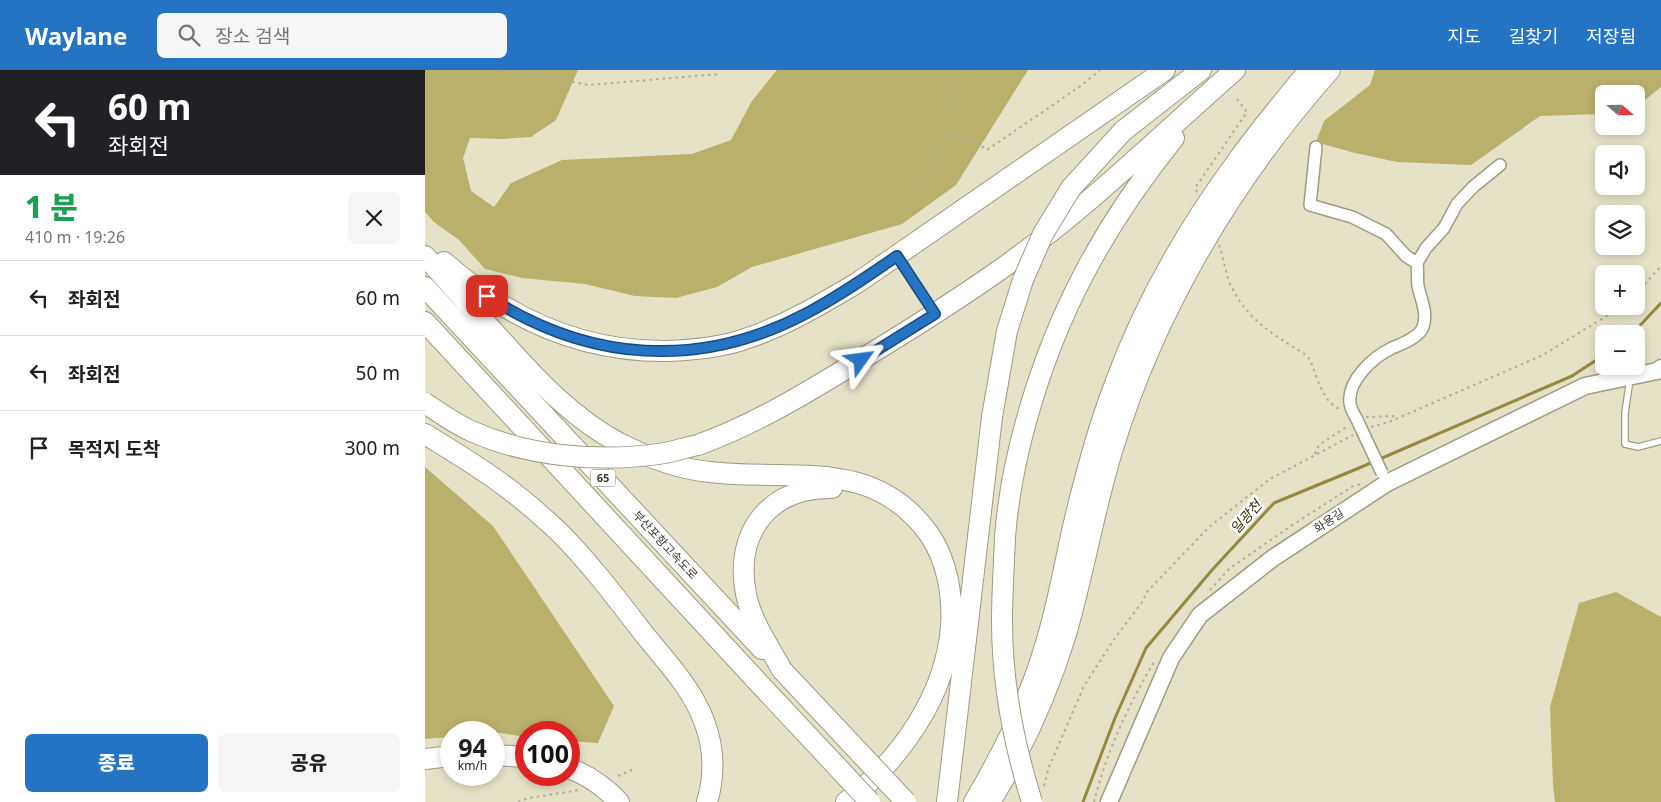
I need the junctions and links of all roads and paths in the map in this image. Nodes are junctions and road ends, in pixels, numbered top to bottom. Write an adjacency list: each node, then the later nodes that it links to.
1 (495, 70): 9 (path)
2 (961, 70): 11 (path)
3 (1100, 70): 11 (path)
4 (1165, 70): 19 (highway)
5 (1201, 70): 52 (highway, bridge)
6 (1236, 70): 24 (highway); 44 (highway, bridge)
7 (1309, 70): 53 (highway)
8 (1329, 70): 54 (highway)
9 (719, 74)
10 (1237, 100): 14 (path)
11 (945, 136): 15 (path)
12 (1316, 147): 20 (street)
13 (1500, 165): 20 (street)
14 (1198, 194)
15 (909, 195)
16 (1219, 244): 31 (path)
17 (425, 246): 19 (highway)
18 (425, 256): 49 (highway)
19 (897, 256): 24 (lane)
20 (1417, 263): 31 (street)
21 (1661, 266): 22 (path)
22 (1645, 284)
23 (425, 287): 37 (highway, 부산포항고속도로 / 65)
24 (935, 314): 29 (highway, bridge)
25 (1608, 315): 30 (path)
26 (425, 322): 50 (highway, 부산포항고속도로 / 65, bridge)
27 (1661, 368): 28 (main road, 화용길)
28 (1631, 377): 34 (lane); 36 (main road, 화용길)
29 (425, 404)
30 (1396, 419): 31 (path); 31 (path)
31 (1359, 421): 35 (path); 36 (street, bridge)
32 (425, 434): 47 (highway)
33 (1353, 434): 35 (path)
34 (1661, 441)
35 (1315, 454): 44 (path)
36 (1384, 478): 55 (main road, 화용길)
37 (782, 670): 48 (highway); 51 (highway, 부산포항고속도로 / 65, bridge)
38 (440, 757): 39 (highway)
39 (425, 759)
40 (634, 768): 42 (path)
41 (580, 774): 46 (highway)
42 (618, 776)
43 (587, 789): 45 (path)
44 (1037, 798)
45 (518, 802)
46 (619, 802)
47 (707, 802)
48 (835, 802)
49 (846, 802)
50 (870, 802)
51 (906, 802)
52 (947, 802)
53 (974, 802)
54 (990, 802)
55 (1109, 802)

